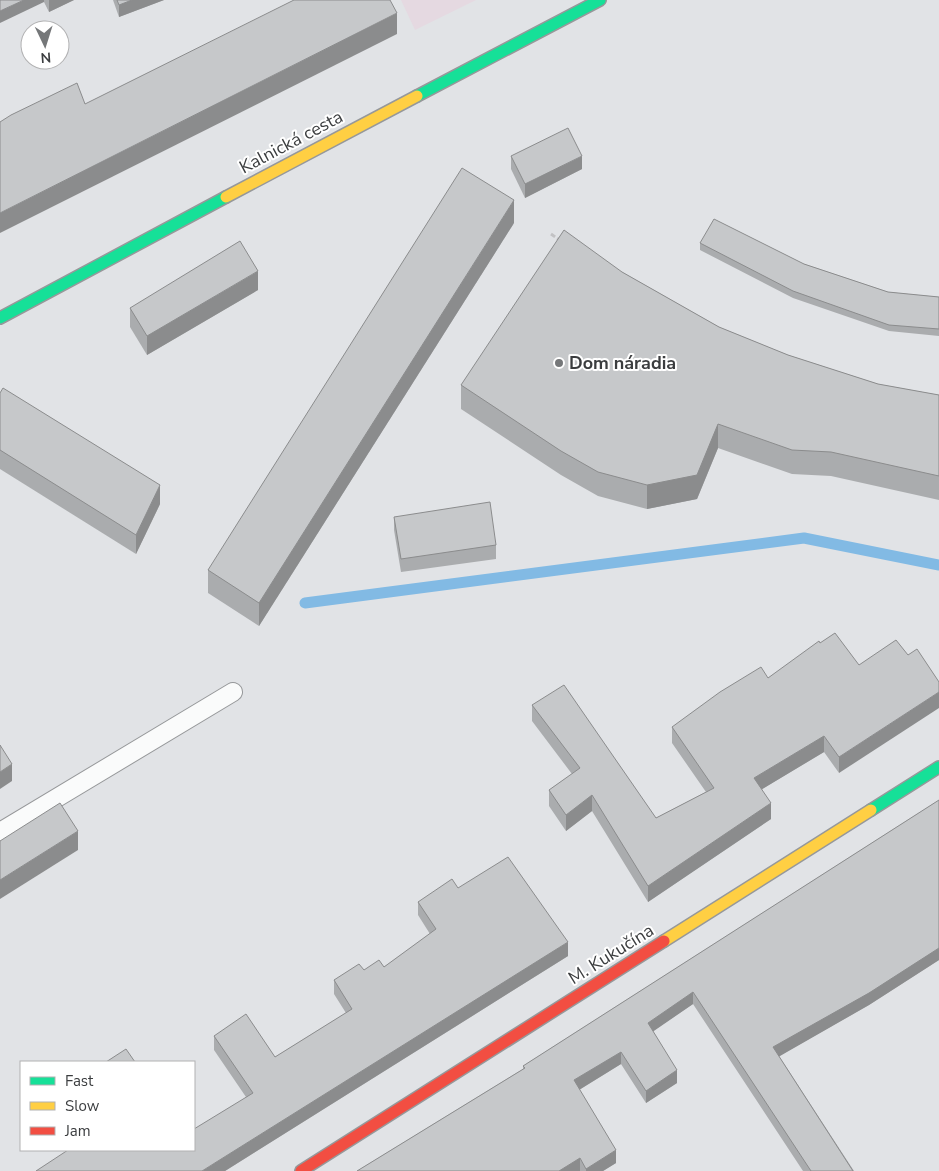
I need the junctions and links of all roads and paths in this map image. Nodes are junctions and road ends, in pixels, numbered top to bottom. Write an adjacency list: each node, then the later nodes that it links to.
1 (600, 0): 4 (street, Kalnická cesta)
2 (551, 234): 3 (path)
3 (568, 246)
4 (0, 318)
5 (233, 692): 7 (lane)
6 (939, 767): 8 (street, M. Kukučína)
7 (0, 832)
8 (301, 1171)

